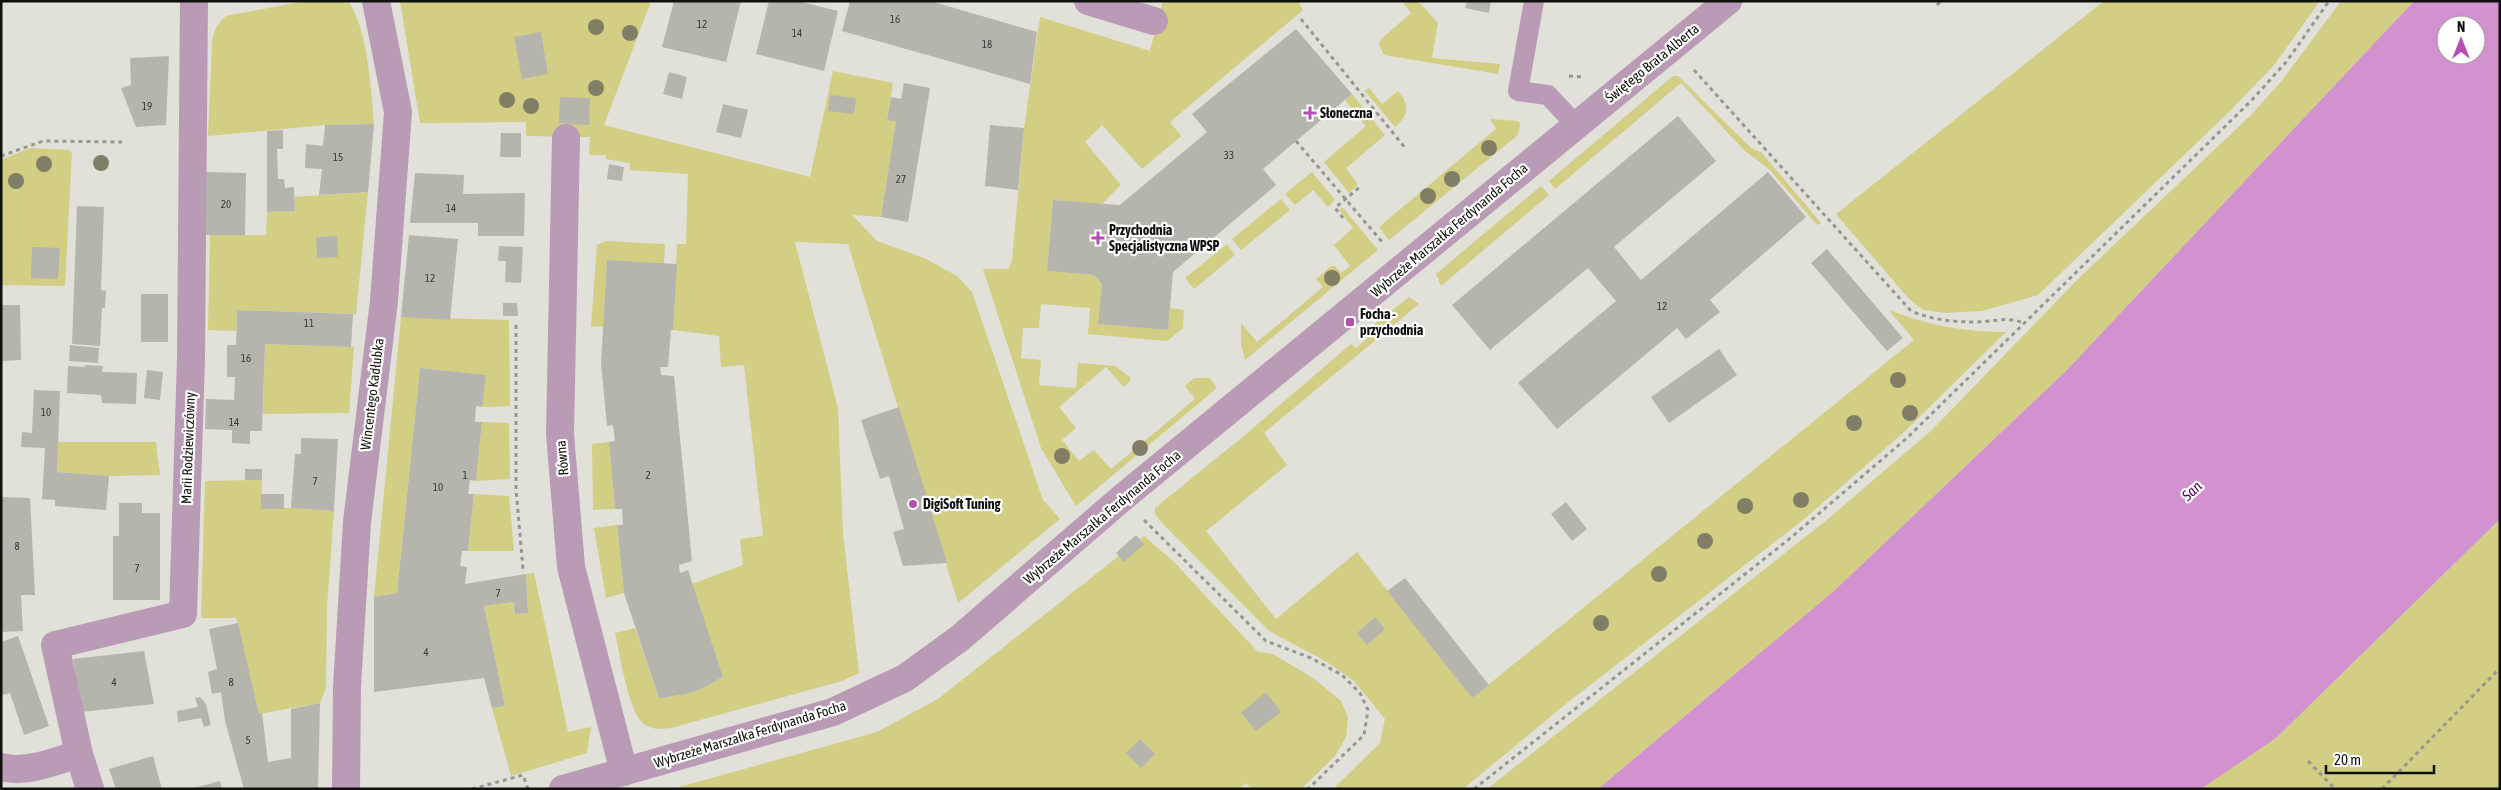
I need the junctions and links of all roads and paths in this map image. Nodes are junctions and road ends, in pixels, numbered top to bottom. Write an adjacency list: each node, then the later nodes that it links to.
1 (376, 1): 32 (street, Wincentego Kadłubka)
2 (1088, 1): 10 (street)
3 (1534, 1): 12 (lane)
4 (1728, 1): 11 (street, Świętego Brata Alberta)
5 (1941, 1): 8 (path)
6 (2329, 1): 22 (path)
7 (198, 2): 27 (street, Marii Rodziewiczówny)
8 (1937, 5)
9 (1301, 19): 16 (path)
10 (1154, 21)
11 (1673, 46): 12 (street, Świętego Brata Alberta); 22 (path)
12 (1576, 124): 24 (street, Wybrzeże Marszałka Ferdynanda Focha)
13 (566, 138): 30 (street, Równa)
14 (1296, 141): 19 (path)
15 (122, 142): 17 (path)
16 (1406, 149)
17 (1, 156)
18 (1361, 186): 19 (path)
19 (1345, 199): 20 (path); 21 (path)
20 (1343, 218)
21 (1388, 250)
22 (2023, 323): 37 (path)
23 (516, 324): 25 (path)
24 (1122, 498): 30 (street, Wybrzeże Marszałka Ferdynanda Focha); 36 (path)
25 (523, 569)
26 (2500, 668): 39 (path)
27 (79, 754): 29 (street); 31 (street, Marii Rodziewiczówny)
28 (2308, 761): 38 (path)
29 (1, 767)
30 (624, 772): 35 (street, Wybrzeże Marszałka Ferdynanda Focha)
31 (90, 789)
32 (346, 789)
33 (472, 789): 34 (path)
34 (528, 789)
35 (563, 789)
36 (1308, 789)
37 (1474, 789)
38 (2335, 789)
39 (2382, 789)

